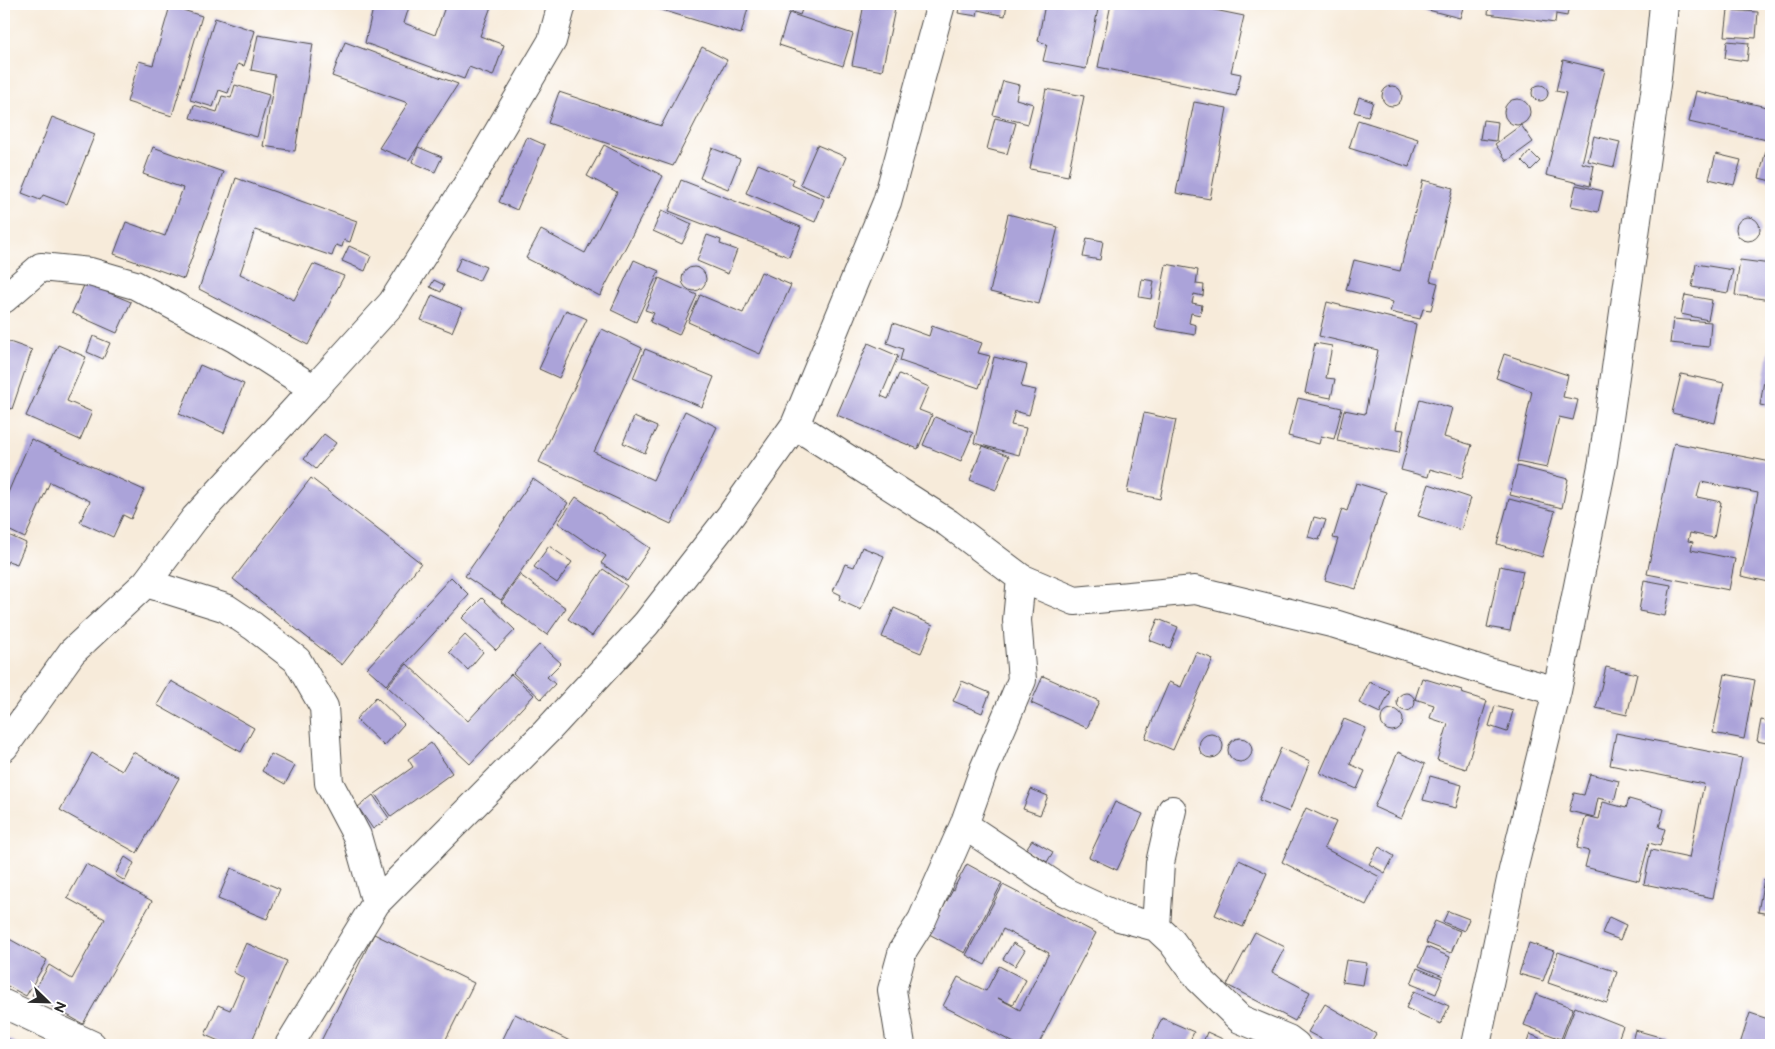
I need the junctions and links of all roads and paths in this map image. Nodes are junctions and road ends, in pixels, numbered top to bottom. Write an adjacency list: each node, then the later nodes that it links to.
1 (562, 4): 5 (street)
2 (941, 4): 6 (street)
3 (1664, 4): 9 (street)
4 (4, 299): 5 (street)
5 (314, 389): 8 (street)
6 (795, 425): 7 (street); 13 (street)
7 (1021, 578): 9 (street); 12 (street)
8 (146, 583): 10 (street); 13 (street)
9 (1558, 691): 20 (street)
10 (4, 747)
11 (1172, 810): 14 (street)
12 (964, 825): 14 (street); 18 (street)
13 (376, 903): 17 (street)
14 (1156, 927): 19 (street)
15 (4, 1004): 16 (street)
16 (92, 1045)
17 (289, 1045)
18 (901, 1045)
19 (1296, 1045)
20 (1476, 1045)

